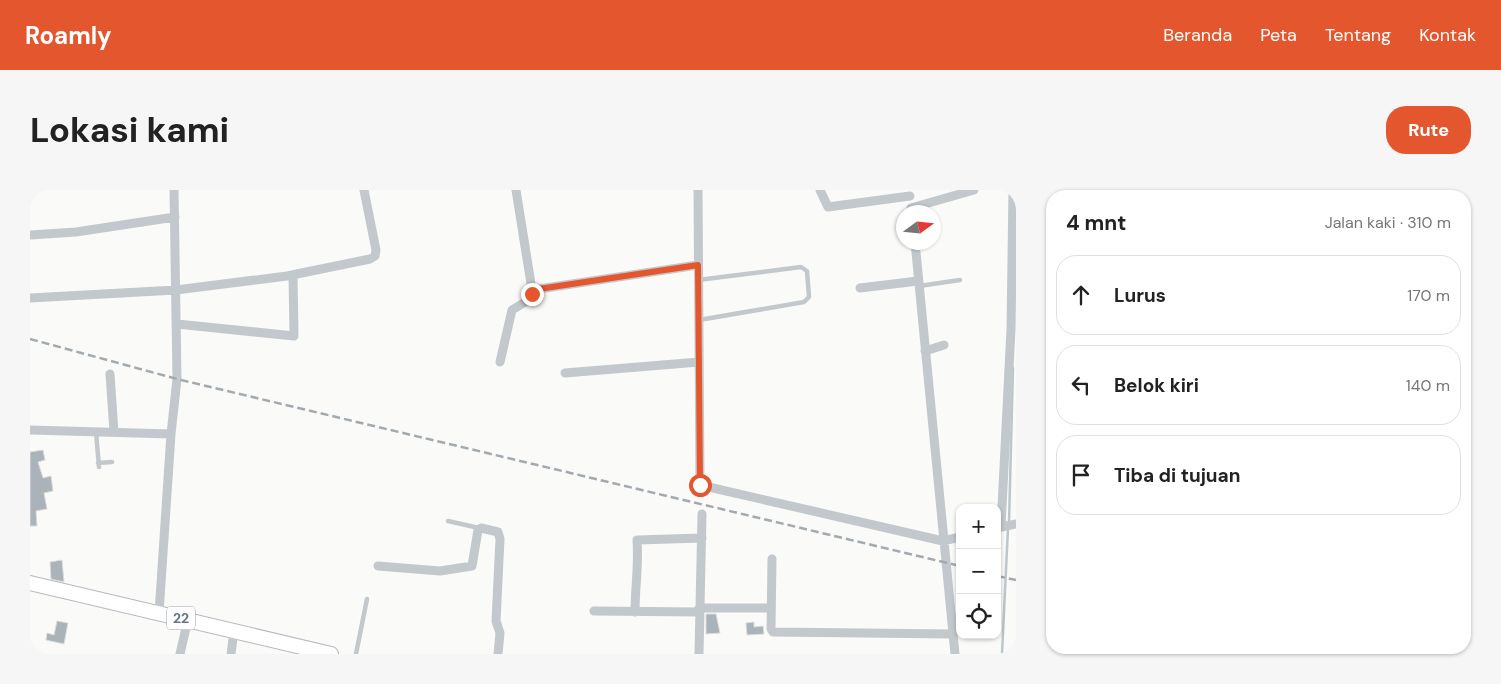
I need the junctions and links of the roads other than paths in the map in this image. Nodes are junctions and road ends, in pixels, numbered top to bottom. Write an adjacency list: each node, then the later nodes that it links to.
1 (174, 190): 10 (street)
2 (364, 190): 14 (street)
3 (516, 190): 20 (street)
4 (698, 190): 13 (street)
5 (820, 190): 8 (street)
6 (974, 190): 9 (street)
7 (1013, 190): 38 (street)
8 (910, 193)
9 (928, 205)
10 (174, 216): 11 (street); 19 (street)
11 (30, 235)
12 (916, 250): 17 (street)
13 (698, 265): 15 (street); 20 (street)
14 (293, 275): 19 (street); 23 (street)
15 (698, 280): 22 (street); 22 (lane)
16 (960, 280): 17 (lane)
17 (918, 283): 18 (street); 25 (street)
18 (860, 288)
19 (176, 290): 21 (street); 23 (street)
20 (532, 290): 26 (street)
21 (30, 298)
22 (699, 320): 27 (street)
23 (177, 324): 33 (street)
24 (944, 345): 25 (street)
25 (925, 351): 42 (street)
26 (500, 362)
27 (699, 362): 28 (street); 42 (street)
28 (565, 373)
29 (110, 374): 32 (street)
30 (30, 430): 31 (street)
31 (96, 432): 32 (street); 34 (lane)
32 (114, 432): 33 (street)
33 (171, 434): 50 (street)
34 (112, 462)
35 (702, 514): 40 (street)
36 (448, 521): 39 (lane)
37 (1016, 524): 38 (street)
38 (1002, 527)
39 (479, 528): 44 (street); 59 (street)
40 (702, 538): 48 (street); 51 (street)
41 (956, 538): 42 (street)
42 (943, 541): 54 (street)
43 (772, 559): 47 (street)
44 (378, 566)
45 (30, 583): 50 (highway, 22)
46 (367, 599): 58 (lane)
47 (771, 608): 48 (street); 54 (street)
48 (699, 610): 51 (street); 60 (street)
49 (594, 611): 51 (street)
50 (159, 612): 52 (highway, 22)
51 (635, 612)
52 (188, 620): 53 (highway, 22); 55 (street)
53 (234, 631): 56 (street); 57 (highway, 22)
54 (952, 634): 61 (street)
55 (180, 654)
56 (231, 654)
57 (331, 654)
58 (356, 654)
59 (498, 654)
60 (699, 654)
61 (955, 654)

